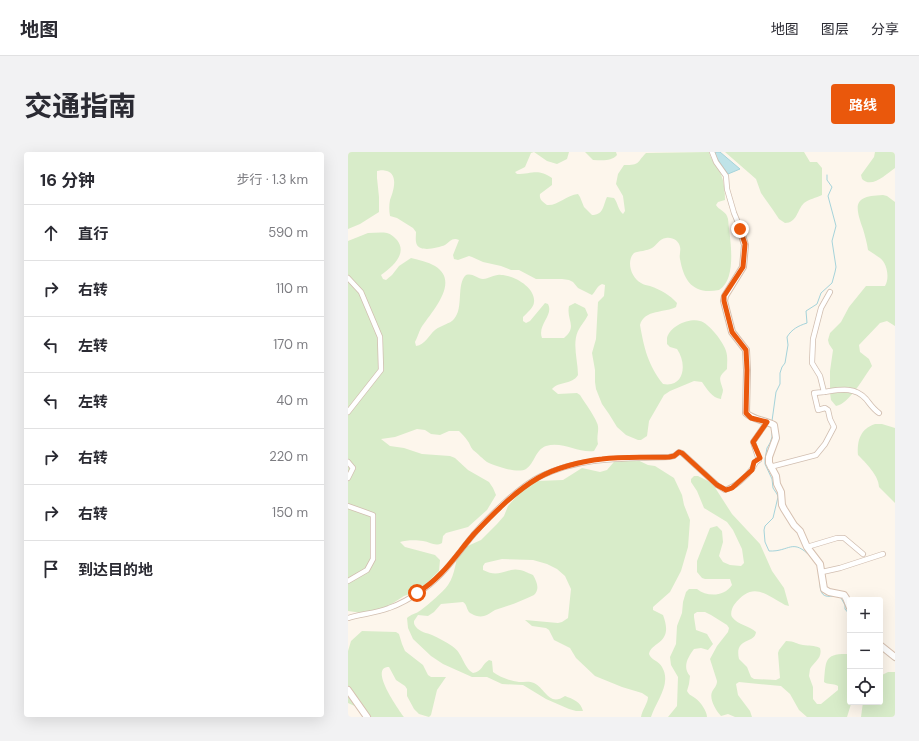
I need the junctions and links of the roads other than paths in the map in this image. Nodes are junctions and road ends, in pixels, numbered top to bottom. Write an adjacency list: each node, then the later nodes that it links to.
1 (712, 152): 2 (street)
2 (739, 224): 8 (street)
3 (348, 278): 6 (street)
4 (830, 292): 5 (street)
5 (824, 392): 7 (street); 10 (street)
6 (348, 412)
7 (879, 412)
8 (770, 423): 10 (street); 19 (street)
9 (348, 462): 11 (street)
10 (770, 466): 13 (street)
11 (348, 478)
12 (348, 506): 17 (street)
13 (806, 547): 14 (street); 16 (street)
14 (863, 554)
15 (883, 554): 16 (street)
16 (822, 572): 18 (street)
17 (348, 581)
18 (847, 602)
19 (348, 618)
20 (883, 647): 21 (street)
21 (895, 657)
22 (348, 690): 23 (street)
23 (367, 717)

